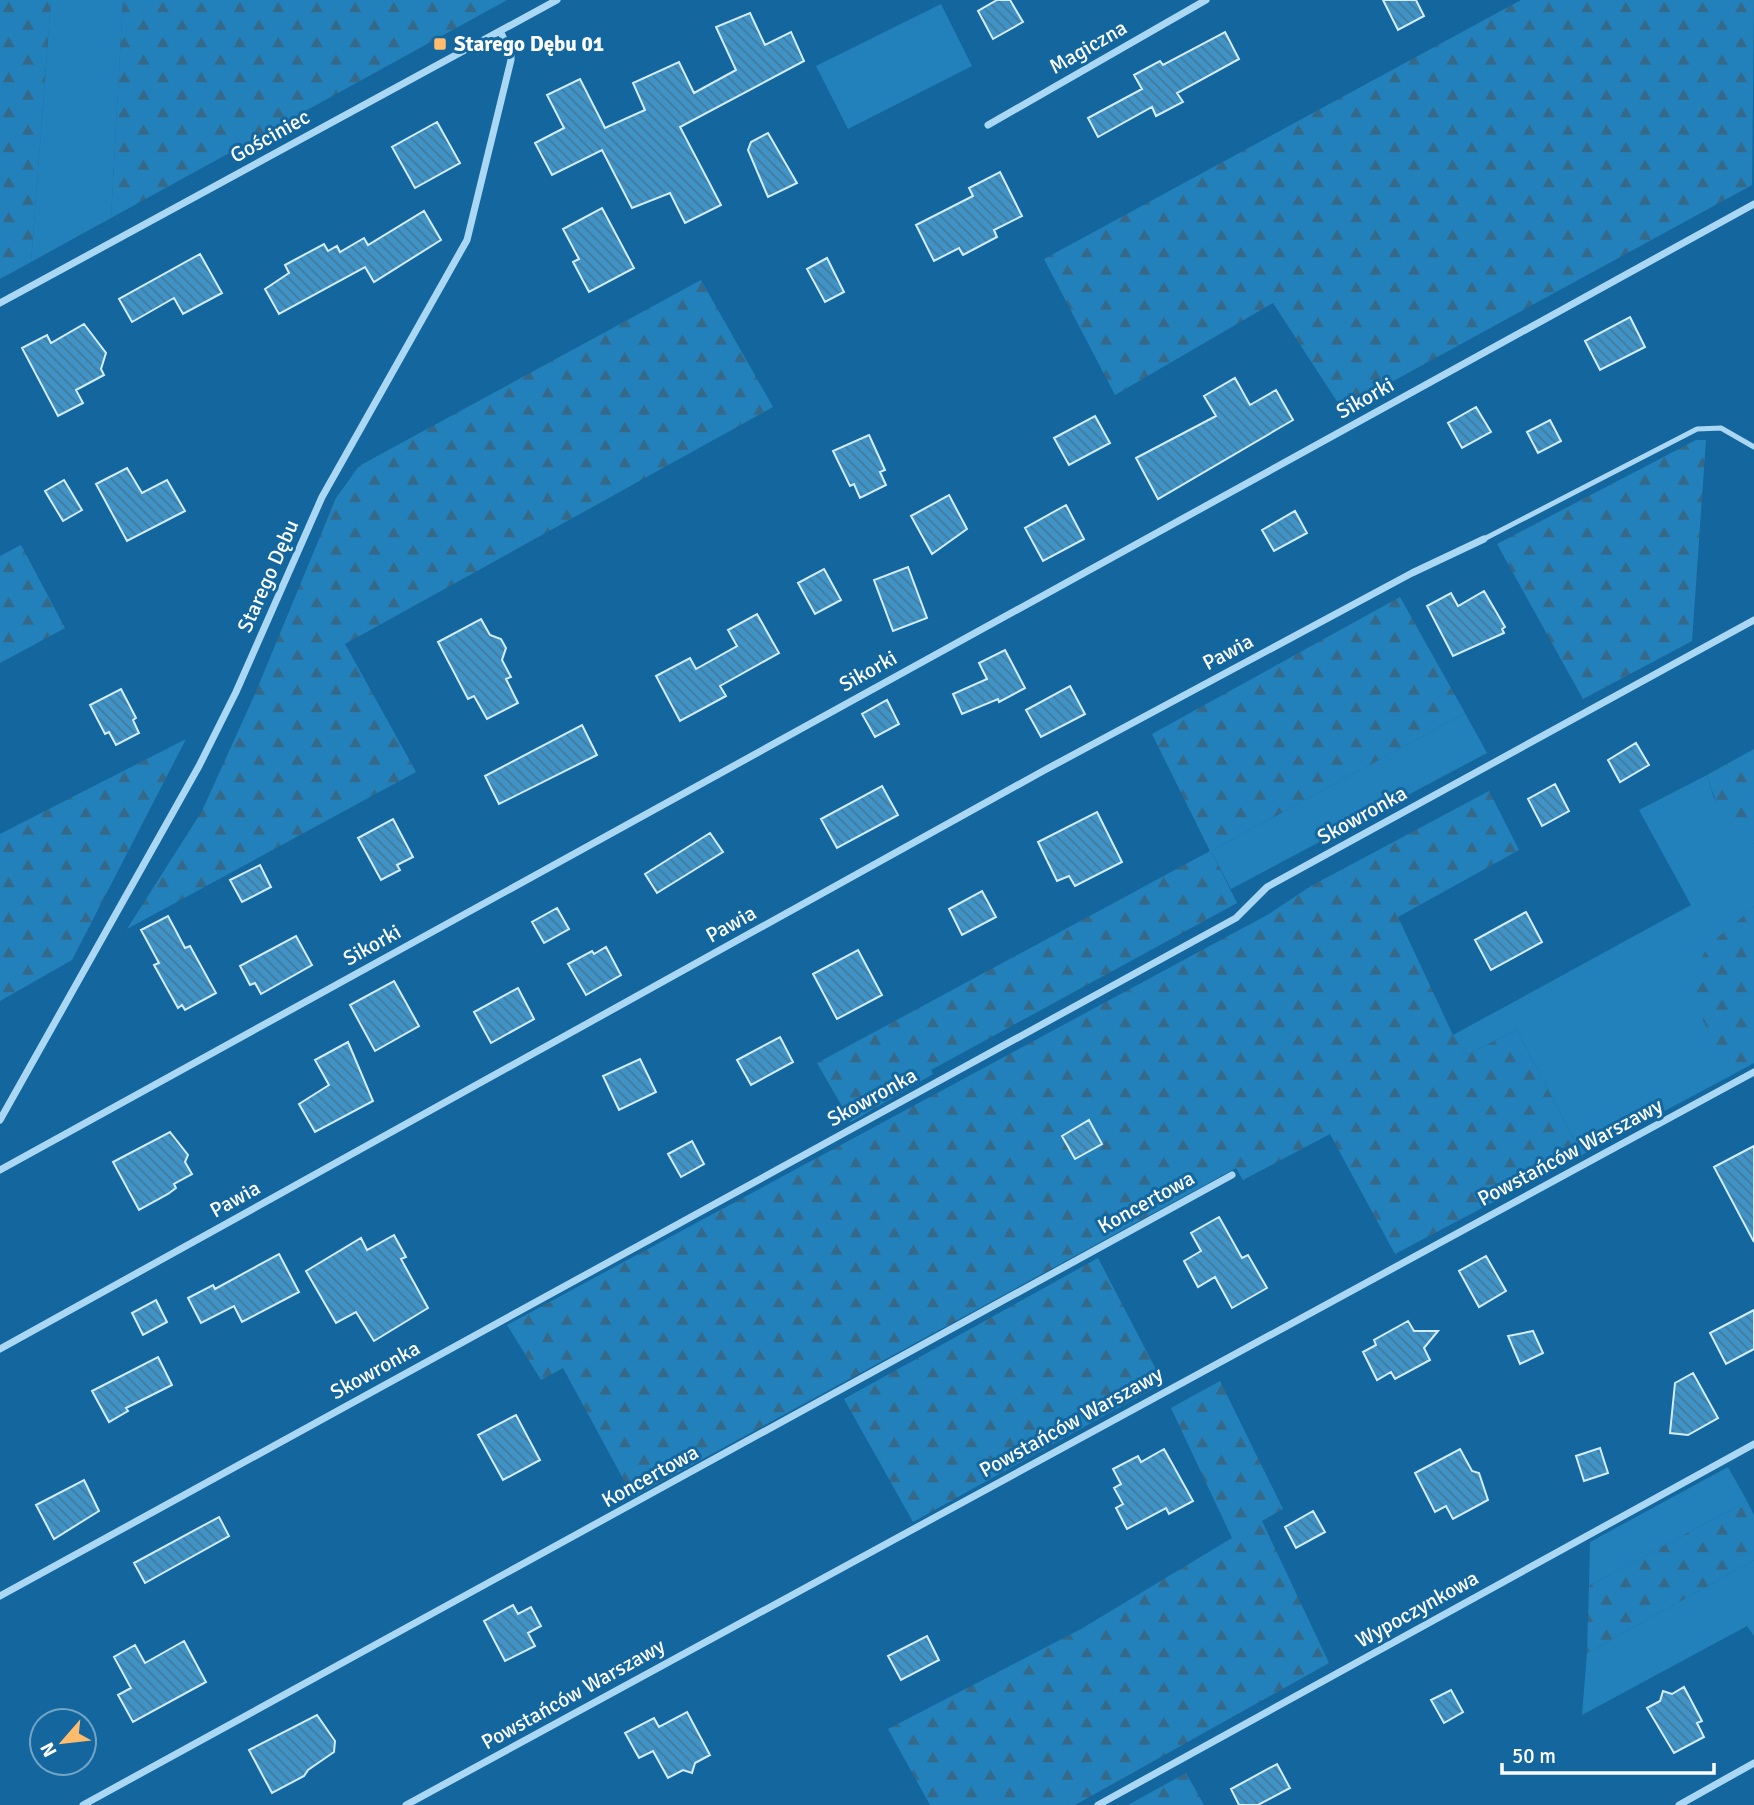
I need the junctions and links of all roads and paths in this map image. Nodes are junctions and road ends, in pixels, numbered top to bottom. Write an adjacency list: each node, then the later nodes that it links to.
1 (557, 0): 3 (street, Gościniec)
2 (1206, 0): 4 (street, Magiczna)
3 (500, 30): 6 (street, Gościniec); 11 (street, Starego Dębu)
4 (988, 125)
5 (1754, 204): 12 (street, Sikorki)
6 (0, 303)
7 (1754, 447): 8 (lane)
8 (1483, 539): 14 (street, Pawia)
9 (1754, 620): 16 (street, Skowronka)
10 (1754, 1072): 19 (street, Powstańców Warszawy)
11 (0, 1119)
12 (0, 1170)
13 (1232, 1175): 18 (street, Koncertowa)
14 (0, 1349)
15 (1754, 1444): 20 (street, Wypoczynkowa)
16 (0, 1596)
17 (1754, 1763): 21 (street)
18 (83, 1805)
19 (406, 1805)
20 (1098, 1805)
21 (1679, 1805)

